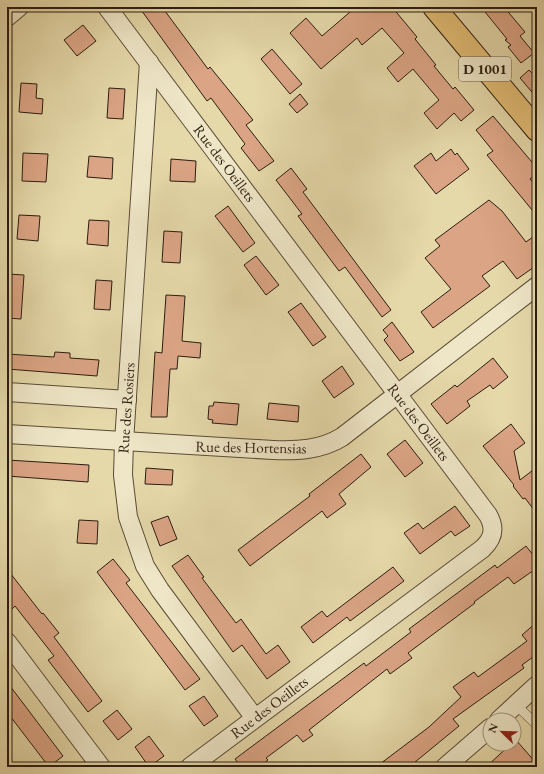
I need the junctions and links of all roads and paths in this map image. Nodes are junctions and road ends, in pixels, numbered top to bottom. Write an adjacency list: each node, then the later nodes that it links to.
1 (19, 7): 4 (street)
2 (107, 7): 5 (street, Rue des Oeillets)
3 (434, 7): 6 (main road, D 1001)
4 (7, 17)
5 (149, 62): 9 (street, Rue des Oeillets); 10 (street, Rue des Rosiers)
6 (537, 130)
7 (537, 286): 9 (street, Rue des Hortensias)
8 (7, 392): 10 (street)
9 (398, 394): 12 (street, Rue des Hortensias); 17 (street, Rue des Oeillets)
10 (127, 400): 12 (street, Rue des Rosiers)
11 (7, 434): 12 (street, Rue des Hortensias)
12 (124, 442): 17 (street, Rue des Rosiers)
13 (7, 642): 20 (street)
14 (537, 685): 15 (street)
15 (516, 705): 16 (street); 18 (lane)
16 (508, 712)
17 (254, 717): 21 (street, Rue des Oeillets)
18 (537, 725)
19 (482, 735): 22 (street)
20 (101, 767)
21 (190, 767)
22 (445, 767)

